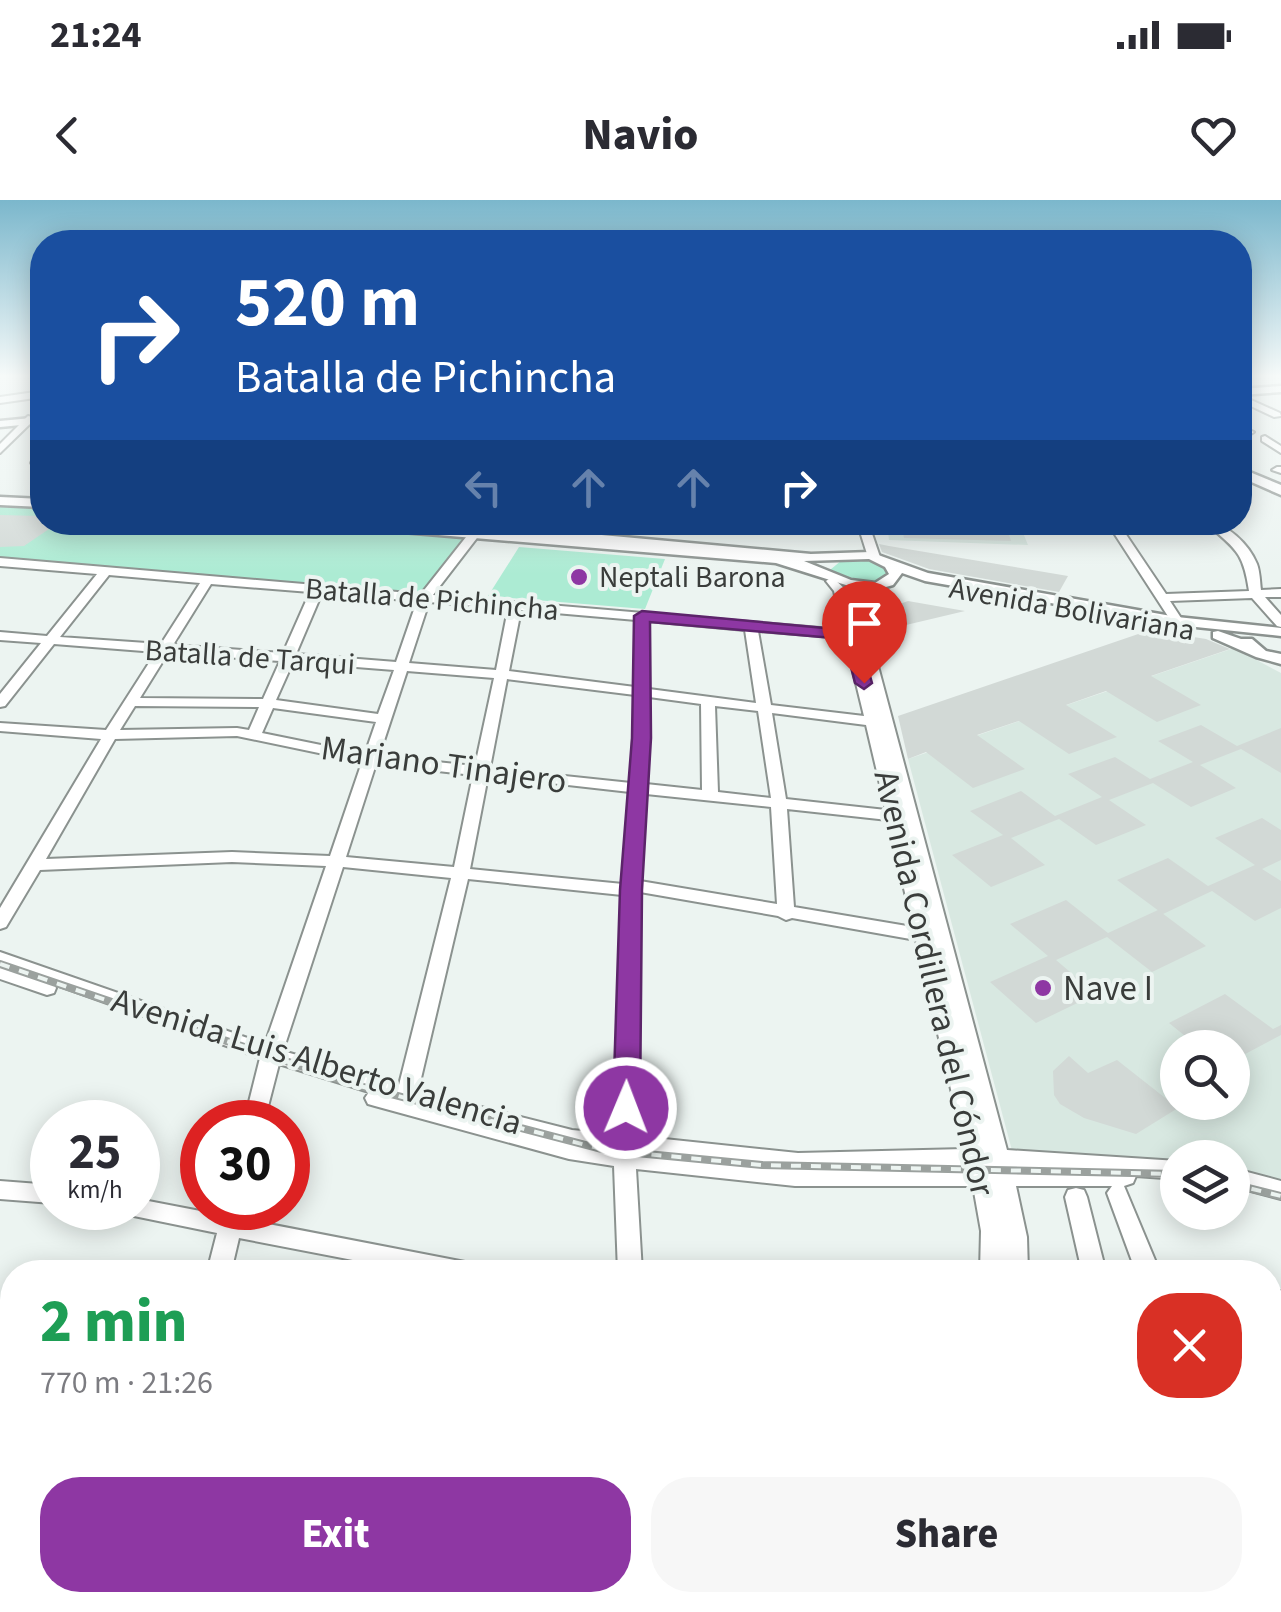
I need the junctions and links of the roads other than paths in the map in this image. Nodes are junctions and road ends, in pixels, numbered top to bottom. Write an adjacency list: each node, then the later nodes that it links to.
1 (1252, 472): 2 (highway)
2 (1280, 479)
3 (0, 503): 4 (main road)
4 (30, 504)
5 (473, 535): 25 (street)
6 (486, 535): 17 (main road, Avenida Bolivariana)
7 (558, 535): 13 (main road, Avenida Bolivariana)
8 (666, 535): 13 (street)
9 (855, 535): 14 (street)
10 (863, 535): 15 (street)
11 (1119, 535): 24 (street)
12 (1227, 535): 23 (street)
13 (672, 545): 17 (main road, Avenida Bolivariana)
14 (856, 555): 15 (main road, Avenida Bolivariana); 17 (main road, Avenida Bolivariana)
15 (880, 560): 20 (main road); 28 (main road, Avenida Bolivariana)
16 (0, 562): 18 (street, Batalla de Pichincha)
17 (828, 571): 20 (main road, Avenida Bolivariana); 33 (street, Avenida Cordillera del Cóndor)
18 (105, 572): 19 (street, Batalla de Pichincha); 35 (street)
19 (207, 581): 21 (street, Batalla de Pichincha); 36 (street)
20 (878, 586): 33 (street, Avenida Cordillera del Cóndor); 38 (main road, Avenida Bolivariana)
21 (318, 589): 25 (street, Batalla de Pichincha); 37 (street)
22 (1281, 594): 23 (street)
23 (1256, 595): 24 (street); 29 (street)
24 (1162, 598): 28 (street)
25 (424, 599): 26 (street, Batalla de Pichincha); 39 (street)
26 (515, 607): 27 (street, Batalla de Pichincha); 40 (street)
27 (642, 616): 30 (street, Batalla de Pichincha); 41 (street)
28 (1177, 621): 31 (main road, Avenida Bolivariana)
29 (1281, 623)
30 (750, 626): 33 (street, Batalla de Pichincha); 46 (street)
31 (1258, 632): 32 (main road, Avenida Bolivariana); 38 (main road, Avenida Bolivariana)
32 (1281, 632)
33 (858, 635): 48 (street, Avenida Cordillera del Cóndor); 71 (street, Avenida Cordillera del Cóndor)
34 (0, 636): 35 (street, Batalla de Tarqui)
35 (47, 641): 36 (street, Batalla de Tarqui); 45 (street)
36 (162, 651): 37 (street, Batalla de Tarqui); 43 (street)
37 (287, 658): 39 (street, Batalla de Tarqui); 44 (street)
38 (1271, 658)
39 (398, 668): 40 (street, Batalla de Tarqui); 47 (street)
40 (501, 674): 41 (street, Batalla de Tarqui); 53 (street)
41 (643, 690): 42 (street); 54 (street)
42 (708, 700): 46 (street); 55 (street)
43 (130, 702): 44 (street); 50 (street)
44 (266, 702): 47 (street); 51 (street)
45 (0, 703)
46 (762, 707): 48 (street); 56 (street)
47 (383, 719): 52 (street)
48 (873, 722): 57 (street, Avenida Cordillera del Cóndor)
49 (0, 726): 50 (street, Mariano Tinajero)
50 (110, 734): 51 (street, Mariano Tinajero); 59 (street)
51 (254, 735): 52 (street, Mariano Tinajero)
52 (369, 759): 53 (street, Mariano Tinajero); 58 (street)
53 (482, 771): 54 (street, Mariano Tinajero); 60 (street)
54 (636, 788): 55 (street, Mariano Tinajero); 61 (street)
55 (710, 796): 56 (street, Mariano Tinajero)
56 (779, 803): 57 (street, Mariano Tinajero); 62 (street)
57 (895, 816): 64 (street, Avenida Cordillera del Cóndor)
58 (335, 861): 59 (street); 60 (street); 67 (street)
59 (34, 865): 63 (street)
60 (461, 873): 61 (street); 69 (street)
61 (632, 887): 62 (street); 70 (street)
62 (786, 914): 64 (street)
63 (0, 923)
64 (923, 936): 71 (street, Avenida Cordillera del Cóndor)
65 (0, 958): 67 (street, Avenida Luis Alberto Valencia)
66 (0, 972): 67 (street, Avenida Luis Alberto Valencia)
67 (271, 1059): 68 (street); 69 (street, Avenida Luis Alberto Valencia)
68 (260, 1100)
69 (404, 1102): 70 (street, Avenida Luis Alberto Valencia)
70 (625, 1152): 71 (street, Avenida Luis Alberto Valencia); 86 (street)
71 (990, 1167): 72 (street, Avenida Luis Alberto Valencia); 73 (street, Avenida Luis Alberto Valencia); 87 (street, Avenida Cordillera del Cóndor); 88 (street, Avenida Cordillera del Cóndor)
72 (1160, 1170)
73 (1160, 1177)
74 (1250, 1181): 76 (street)
75 (0, 1190): 77 (street)
76 (1281, 1190)
77 (30, 1192)
78 (1250, 1193): 81 (street)
79 (1118, 1194): 90 (street)
80 (1076, 1197): 89 (street)
81 (1281, 1201)
82 (229, 1230): 84 (street)
83 (293, 1230): 85 (street)
84 (222, 1260)
85 (415, 1260)
86 (630, 1260)
87 (992, 1260)
88 (1016, 1260)
89 (1091, 1260)
90 (1143, 1260)

